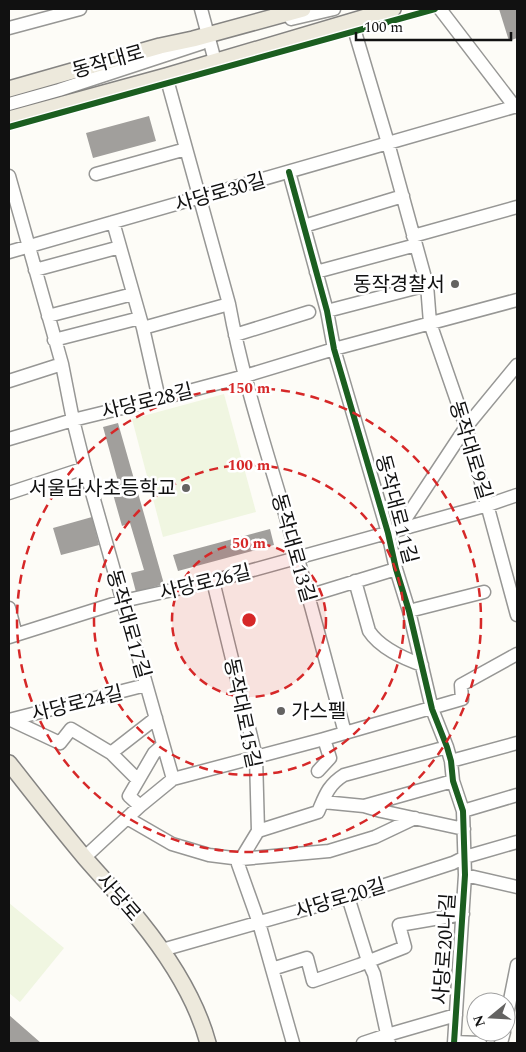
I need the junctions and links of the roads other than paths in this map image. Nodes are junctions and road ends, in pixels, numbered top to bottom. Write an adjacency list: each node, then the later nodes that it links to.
1 (80, 9): 9 (street)
2 (201, 9): 10 (street)
3 (303, 9): 10 (main road, 동작대로)
4 (309, 9): 10 (street)
5 (334, 9): 10 (street)
6 (393, 9): 8 (main road, 동작대로)
7 (440, 9): 16 (street)
8 (352, 22): 11 (main road, 동작대로); 18 (street, 동작대로9길)
9 (9, 28)
10 (209, 37): 11 (street); 13 (main road, 동작대로); 14 (street, 동작대로); 15 (street, 동작대로)
11 (215, 61): 12 (main road, 동작대로)
12 (166, 76): 17 (main road, 동작대로); 19 (street, 동작대로13길)
13 (9, 89)
14 (9, 96)
15 (9, 104)
16 (517, 107): 18 (street, 사당로30길)
17 (9, 119)
18 (388, 143): 20 (street, 사당로30길); 23 (street, 동작대로9길)
19 (186, 149): 21 (street); 24 (street, 동작대로13길)
20 (289, 172): 24 (street, 사당로30길); 27 (street, 동작대로11길)
21 (96, 174)
22 (9, 176): 29 (street, 동작대로17길)
23 (403, 196): 27 (street); 28 (street, 동작대로9길)
24 (199, 197): 26 (street, 사당로30길); 37 (street, 동작대로13길)
25 (517, 207): 28 (street)
26 (113, 222): 29 (street, 사당로30길); 30 (street)
27 (304, 226): 33 (street, 동작대로11길)
28 (415, 240): 33 (street); 34 (street, 동작대로9길)
29 (28, 246): 31 (street, 사당로30길); 32 (street, 동작대로17길)
30 (120, 247): 32 (street); 35 (street)
31 (9, 252)
32 (35, 270): 40 (street, 동작대로17길)
33 (316, 272): 38 (street, 동작대로11길)
34 (427, 285): 38 (street); 42 (street, 동작대로9길)
35 (133, 294): 40 (street); 41 (street)
36 (517, 300): 42 (street, 사당로28길)
37 (229, 304): 41 (street); 43 (street, 동작대로13길)
38 (327, 311): 45 (street, 동작대로11길)
39 (309, 312): 43 (street)
40 (48, 316): 44 (street, 동작대로17길)
41 (141, 323): 44 (street); 50 (street)
42 (430, 323): 45 (street, 사당로28길); 52 (street, 동작대로9길)
43 (234, 335): 48 (street, 동작대로13길)
44 (54, 340): 46 (street, 동작대로17길)
45 (334, 349): 48 (street, 사당로28길); 58 (street, 동작대로11길)
46 (62, 364): 49 (street); 51 (street, 동작대로17길)
47 (517, 366): 52 (street)
48 (245, 376): 50 (street, 사당로28길); 59 (street, 동작대로13길)
49 (9, 381)
50 (159, 399): 51 (street, 사당로28길)
51 (73, 420): 53 (street, 사당로28길); 54 (street, 동작대로17길)
52 (466, 427): 57 (street, 동작대로9길); 58 (street)
53 (9, 439)
54 (85, 468): 55 (street); 66 (street, 동작대로17길)
55 (9, 493)
56 (517, 495): 57 (street, 사당로26길)
57 (488, 506): 58 (street, 사당로26길); 63 (street, 동작대로9길)
58 (393, 532): 59 (street, 사당로26길); 60 (street, 동작대로11길)
59 (298, 558): 61 (street, 사당로26길); 65 (street, 동작대로13길)
60 (396, 569): 62 (street); 68 (street, 동작대로11길)
61 (214, 581): 66 (street, 사당로26길); 83 (street, 동작대로15길)
62 (355, 581): 65 (street); 72 (street)
63 (514, 591): 69 (street, 동작대로9길)
64 (484, 592): 68 (street)
65 (308, 596): 77 (street, 동작대로13길)
66 (123, 601): 70 (street, 사당로26길); 73 (street, 동작대로17길)
67 (9, 608): 70 (street)
68 (410, 611): 72 (street, 동작대로11길)
69 (517, 615)
70 (13, 636)
71 (517, 654): 74 (street)
72 (422, 665): 74 (street, 동작대로11길)
73 (146, 685): 75 (street, 동작대로17길); 76 (street, 사당로24길)
74 (432, 709): 77 (street); 81 (street, 동작대로11길)
75 (156, 718): 80 (street, 동작대로17길); 82 (street)
76 (10, 720): 82 (street)
77 (345, 733): 78 (street)
78 (324, 739): 83 (street); 84 (street)
79 (517, 743): 85 (street)
80 (162, 745): 89 (street); 90 (street, 동작대로17길)
81 (447, 747): 85 (street, 동작대로11길); 88 (street)
82 (111, 753): 89 (street)
83 (256, 757): 90 (street); 100 (street, 동작대로15길)
84 (330, 758): 87 (street); 88 (street)
85 (451, 762): 91 (street, 동작대로11길)
86 (9, 763): 103 (main road, 사당로)
87 (318, 771)
88 (344, 775): 93 (street)
89 (138, 780): 94 (street)
90 (173, 780): 94 (street)
91 (453, 780): 95 (street); 96 (street, 동작대로11길)
92 (517, 795): 96 (street)
93 (322, 802): 95 (street); 100 (street)
94 (140, 806): 97 (street)
95 (364, 806): 98 (street)
96 (463, 811): 99 (street, 동작대로11길)
97 (127, 818): 103 (street); 104 (street)
98 (415, 818): 99 (street); 104 (street)
99 (464, 829): 102 (street, 동작대로11길)
100 (258, 832): 104 (street)
101 (517, 842): 102 (street, 사당로20길)
102 (465, 857): 105 (street, 사당로20나길); 107 (street, 사당로20길)
103 (85, 858): 110 (main road, 사당로)
104 (241, 859): 109 (street)
105 (465, 875): 106 (street); 108 (street, 사당로20나길)
106 (517, 887)
107 (348, 897): 109 (street, 사당로20길); 111 (street)
108 (463, 914): 111 (street, 사당로20나길); 115 (street, 사당로20나길)
109 (259, 922): 110 (street, 사당로20길); 113 (street)
110 (162, 950): 117 (main road, 사당로)
111 (368, 961): 113 (street); 116 (street)
112 (517, 965): 114 (street)
113 (272, 969): 118 (street)
114 (514, 992)
115 (456, 1015): 116 (street); 120 (street, 사당로20나길)
116 (388, 1039): 119 (street)
117 (208, 1043)
118 (293, 1043)
119 (364, 1043)
120 (454, 1043): 121 (street)
121 (480, 1043)

